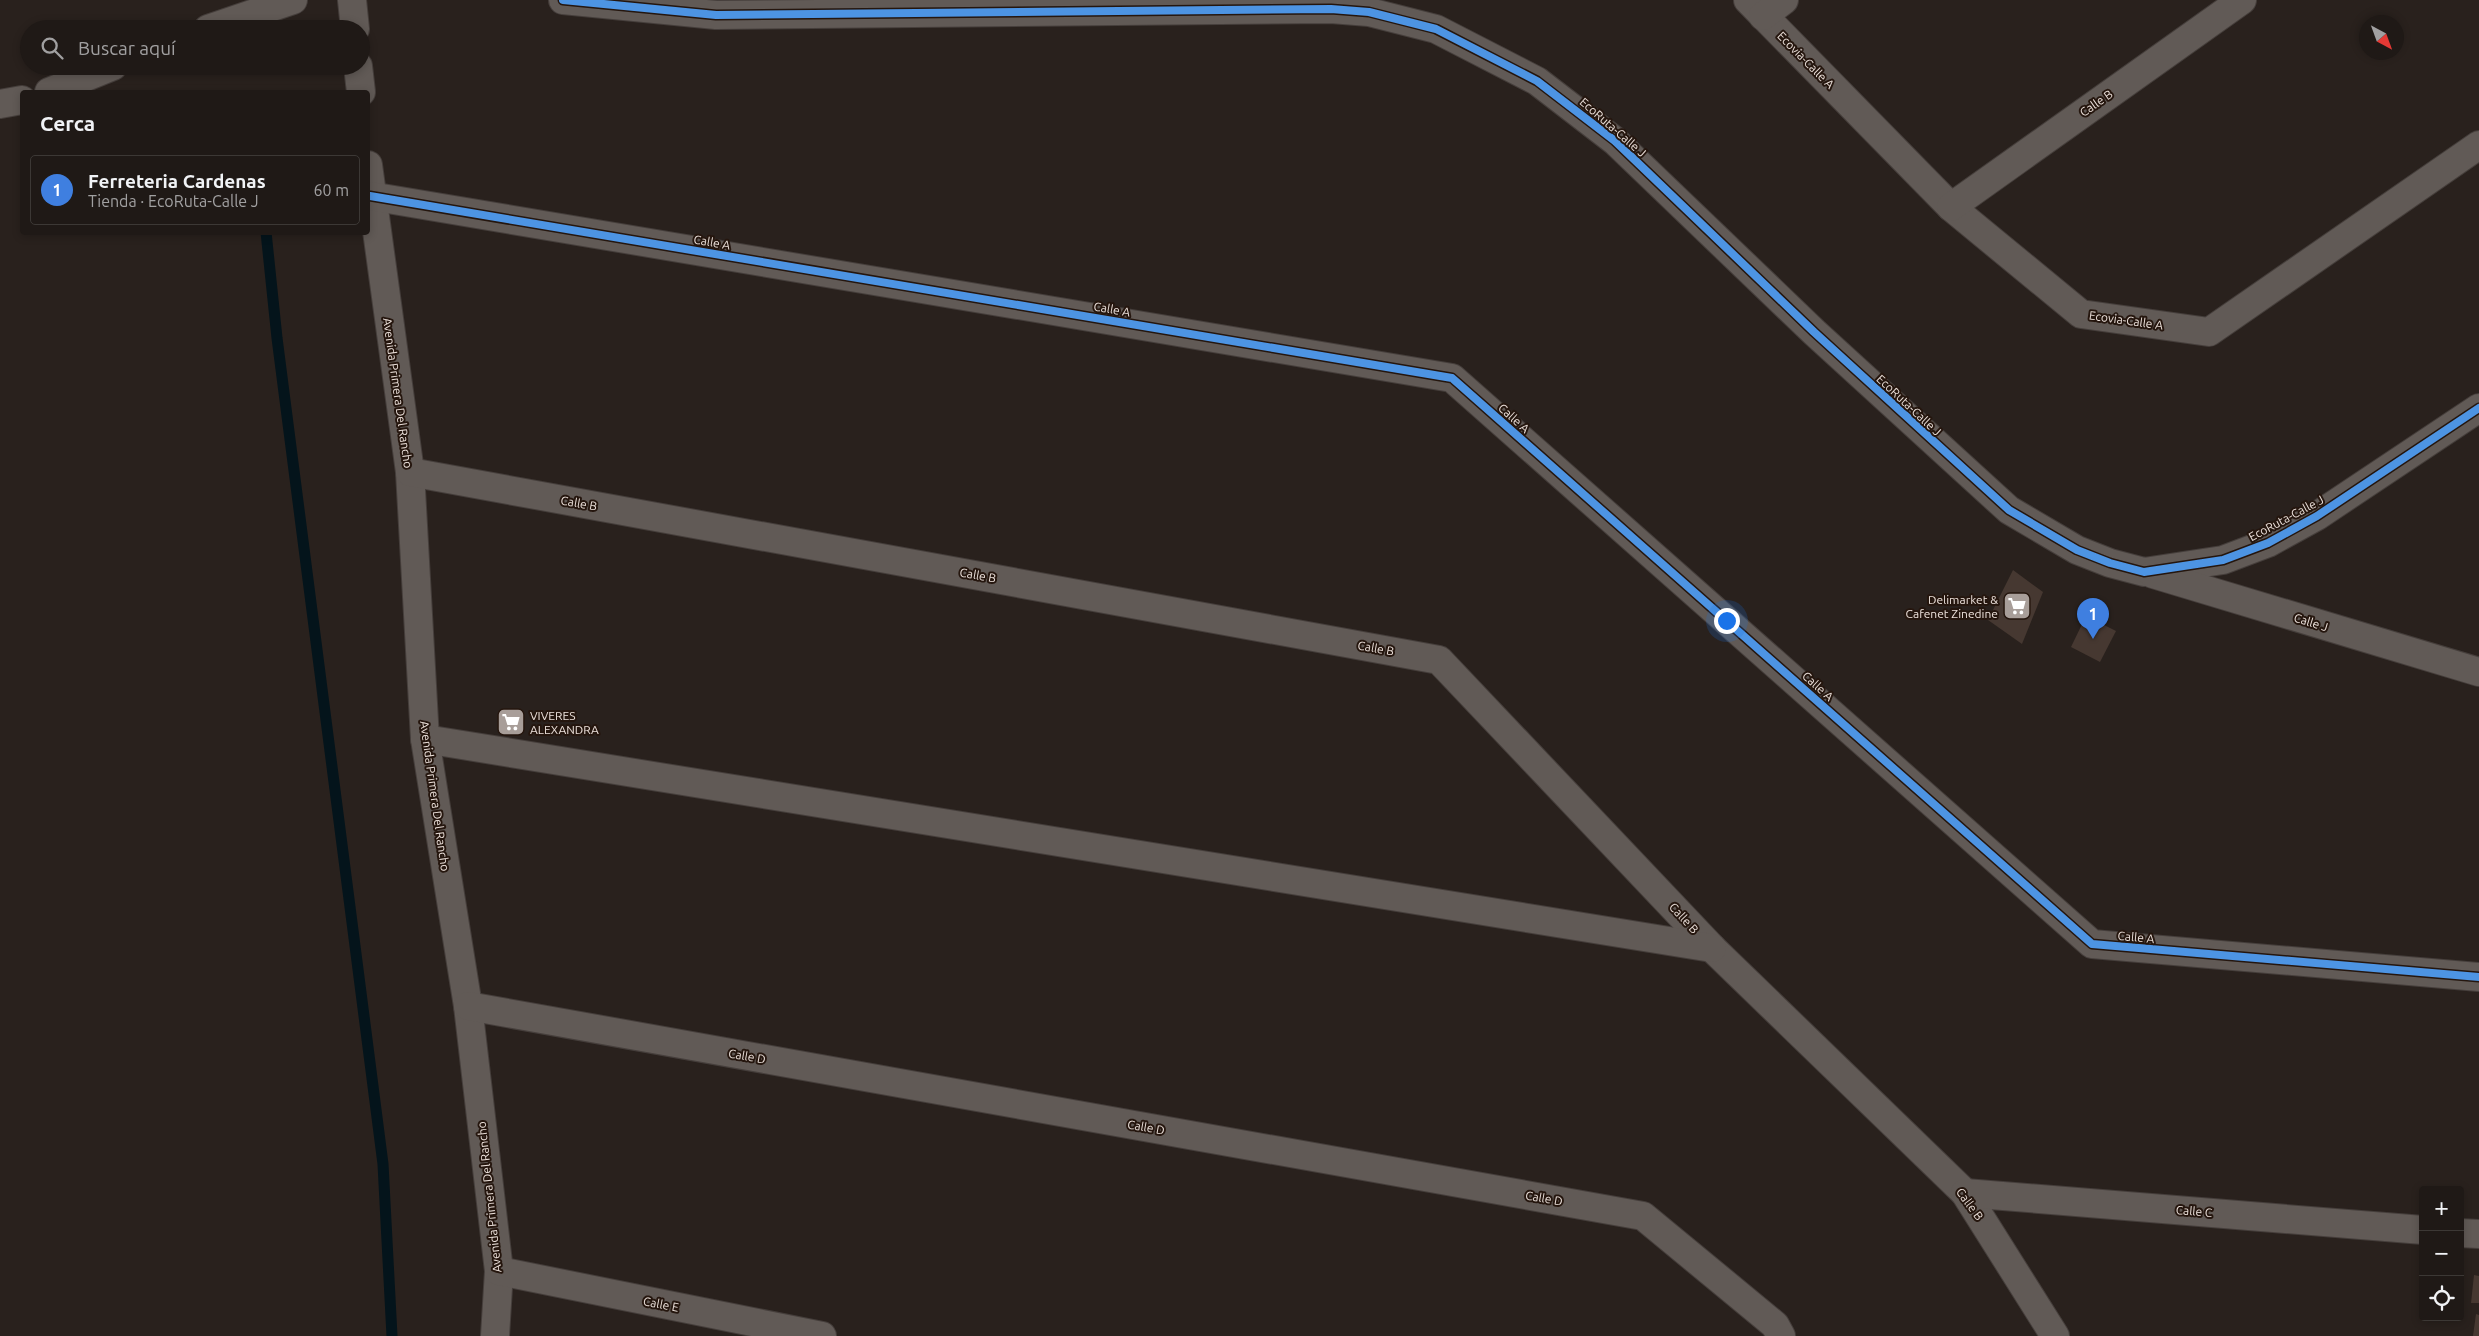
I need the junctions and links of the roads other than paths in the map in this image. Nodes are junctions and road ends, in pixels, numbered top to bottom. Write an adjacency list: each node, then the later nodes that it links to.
1 (293, 0): 7 (street)
2 (352, 0): 8 (street)
3 (563, 0): 20 (street, EcoRuta-Calle J)
4 (1784, 0): 6 (street)
5 (2242, 0): 17 (street, Calle B)
6 (1756, 8): 17 (street, Ecovia-Calle A)
7 (234, 20)
8 (354, 20)
9 (91, 75): 11 (street)
10 (359, 75): 12 (street)
11 (54, 90)
12 (361, 90)
13 (20, 100): 14 (street)
14 (0, 104)
15 (2479, 145): 17 (street, Ecovia-Calle A)
16 (370, 196): 19 (street, Avenida Primera Del Rancho); 24 (street, Calle A)
17 (1951, 207)
18 (2479, 408): 20 (street, EcoRuta-Calle J)
19 (410, 472): 22 (street, Avenida Primera Del Rancho); 23 (street, Calle B)
20 (2144, 572): 21 (street, Calle J)
21 (2479, 672)
22 (425, 740): 23 (street); 25 (street, Avenida Primera Del Rancho)
23 (1712, 948): 26 (street, Calle B)
24 (2479, 978)
25 (468, 1006): 30 (street, Avenida Primera Del Rancho); 33 (street, Calle D)
26 (1965, 1193): 27 (street, Calle C); 34 (street, Calle B)
27 (2419, 1230)
28 (2464, 1233): 29 (street)
29 (2479, 1234)
30 (499, 1271): 31 (street, Avenida Primera Del Rancho); 32 (street, Calle E)
31 (495, 1336)
32 (822, 1336)
33 (1781, 1336)
34 (2055, 1336)

